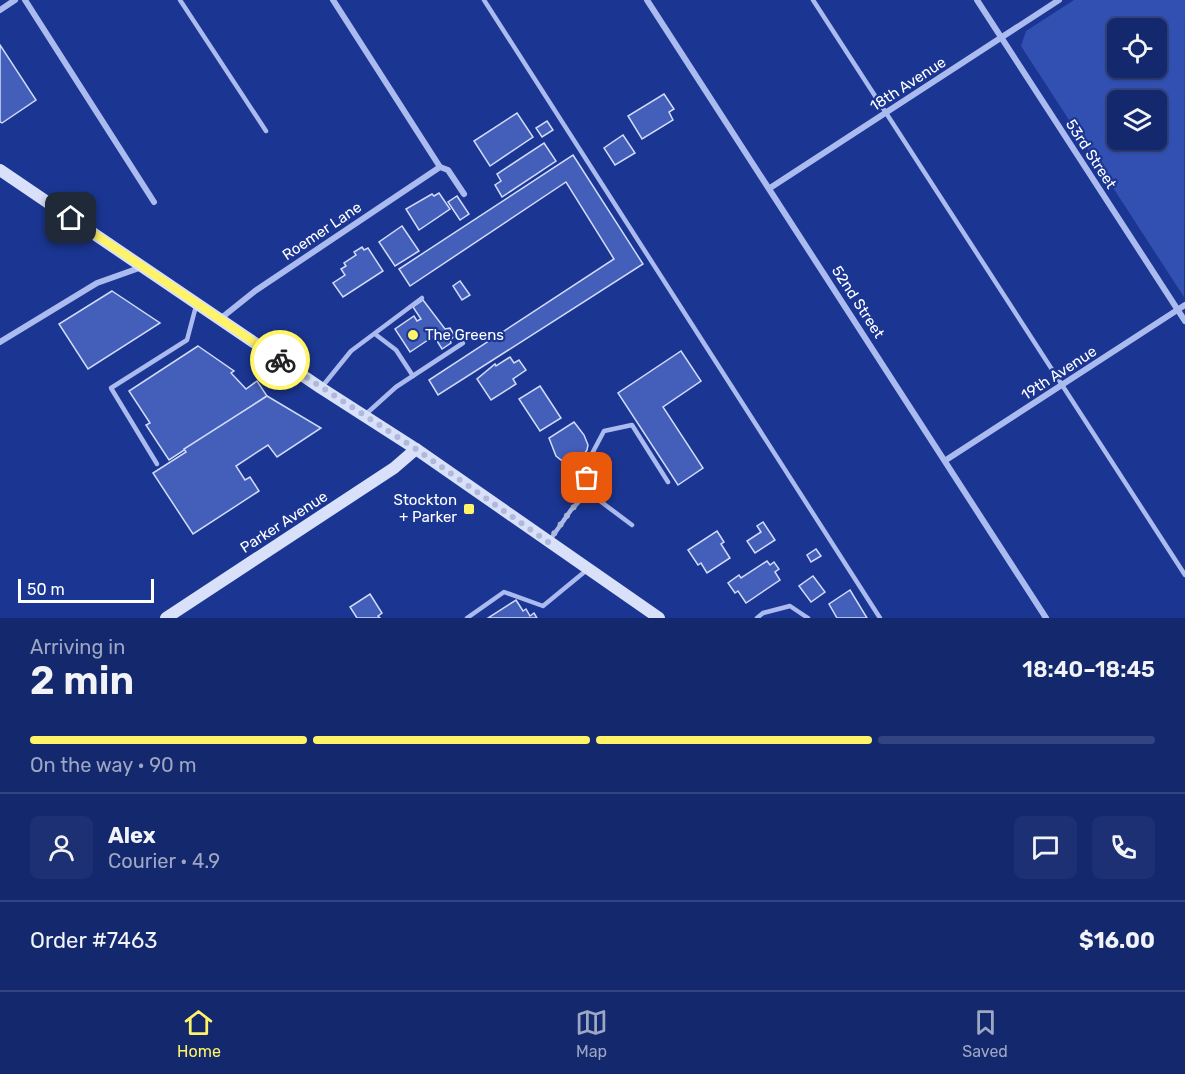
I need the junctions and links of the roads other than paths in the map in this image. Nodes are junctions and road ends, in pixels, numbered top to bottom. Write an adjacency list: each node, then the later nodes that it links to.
1 (15, 0): 10 (street)
2 (25, 0): 18 (street)
3 (180, 0): 13 (lane)
4 (333, 0): 14 (street)
5 (484, 0): 47 (lane)
6 (647, 0): 16 (street, 52nd Street)
7 (813, 0): 12 (lane)
8 (977, 0): 11 (street, 53rd Street)
9 (1059, 0): 11 (street, 18th Avenue)
10 (0, 10)
11 (1001, 38): 12 (street, 18th Avenue); 23 (street, 53rd Street)
12 (886, 113): 16 (street, 18th Avenue); 30 (lane)
13 (266, 131)
14 (440, 166): 17 (street); 24 (street, Roemer Lane)
15 (0, 170): 19 (main road)
16 (770, 188): 34 (street, 52nd Street)
17 (464, 194)
18 (154, 202)
19 (142, 267): 21 (main road); 27 (street)
20 (422, 298): 26 (lane)
21 (197, 303): 24 (main road); 35 (lane)
22 (1185, 305): 23 (street, 19th Avenue)
23 (1178, 310): 25 (street, 53rd Street); 30 (street, 19th Avenue)
24 (219, 319): 31 (main road)
25 (1185, 321)
26 (375, 334): 29 (lane); 31 (lane)
27 (0, 342)
28 (463, 343): 29 (lane)
29 (413, 376): 32 (lane)
30 (1062, 385): 34 (street, 19th Avenue); 41 (lane)
31 (321, 388): 32 (main road)
32 (364, 416): 33 (main road)
33 (416, 449): 39 (main road); 42 (main road, Parker Avenue)
34 (946, 460): 48 (street, 52nd Street)
35 (157, 464)
36 (668, 482): 37 (lane)
37 (588, 492): 38 (lane); 39 (lane)
38 (632, 525)
39 (548, 542): 40 (main road)
40 (588, 569): 43 (lane); 44 (main road)
41 (1185, 575)
42 (166, 618)
43 (467, 618)
44 (659, 618)
45 (757, 618): 46 (lane)
46 (808, 618)
47 (880, 618)
48 (1046, 618)

